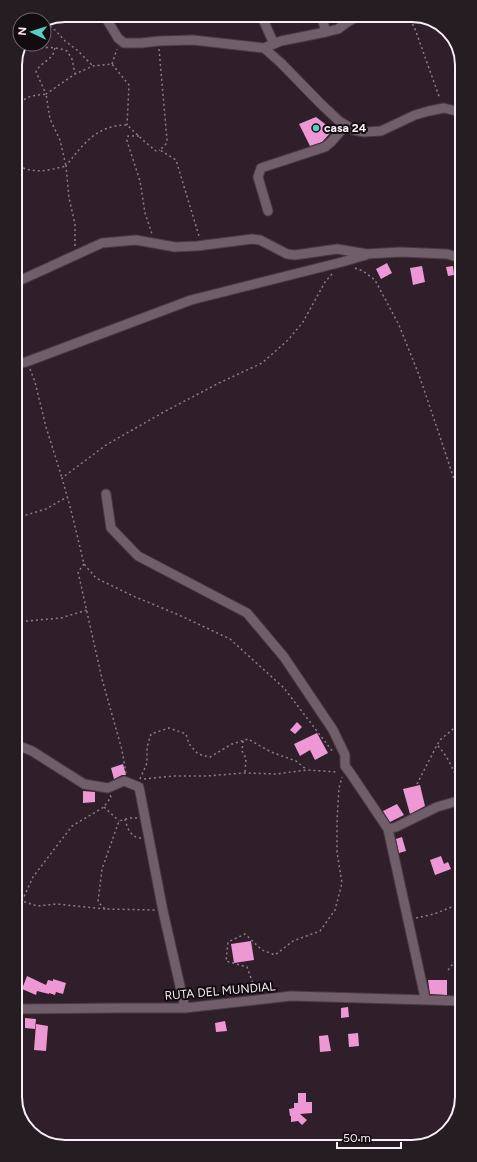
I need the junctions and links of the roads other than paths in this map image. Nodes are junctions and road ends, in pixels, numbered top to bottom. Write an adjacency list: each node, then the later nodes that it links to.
1 (108, 22): 7 (street)
2 (264, 22): 6 (street)
3 (322, 22): 5 (street)
4 (348, 22): 5 (street)
5 (326, 32): 6 (street)
6 (274, 44): 7 (street)
7 (264, 48): 9 (street)
8 (455, 111): 9 (street)
9 (346, 125): 10 (street)
10 (268, 211)
11 (367, 254): 12 (street); 13 (street); 14 (street)
12 (455, 256)
13 (22, 280)
14 (22, 363)
15 (106, 494): 18 (street)
16 (22, 747): 21 (street)
17 (455, 802): 18 (street)
18 (388, 829): 19 (street)
19 (424, 1000): 20 (street, RUTA DEL MUNDIAL); 21 (street, RUTA DEL MUNDIAL)
20 (455, 1001)
21 (185, 1008): 22 (street, RUTA DEL MUNDIAL)
22 (22, 1009)

